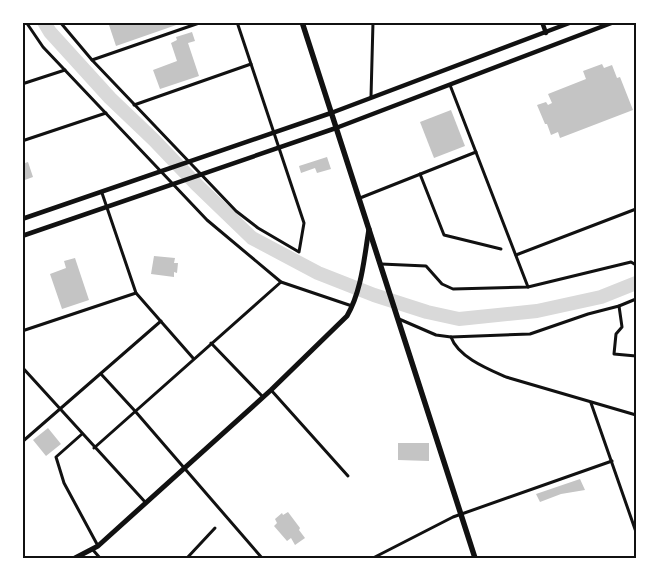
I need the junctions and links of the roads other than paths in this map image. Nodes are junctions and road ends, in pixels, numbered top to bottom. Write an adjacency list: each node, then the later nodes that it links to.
1 (26, 22): 13 (street)
2 (60, 22): 11 (street)
3 (202, 22): 11 (street)
4 (237, 22): 12 (street)
5 (302, 22): 19 (highway)
6 (373, 22): 16 (street)
7 (542, 22): 10 (street)
8 (572, 22): 10 (street)
9 (614, 22): 15 (street)
10 (546, 33): 16 (street)
11 (92, 60): 17 (street)
12 (251, 64): 17 (street); 21 (street)
13 (65, 70): 14 (street); 18 (street)
14 (22, 84)
15 (450, 84): 20 (street); 24 (street)
16 (372, 97): 19 (street)
17 (134, 105): 25 (street)
18 (106, 113): 22 (street); 26 (street)
19 (331, 113): 20 (highway); 21 (street)
20 (336, 128): 23 (street); 31 (highway)
21 (274, 134): 23 (street); 25 (street)
22 (22, 141)
23 (279, 148): 27 (street); 27 (street)
24 (476, 152): 28 (street); 38 (street)
25 (190, 162): 26 (street); 27 (street)
26 (162, 172): 29 (street); 30 (street)
27 (202, 174): 29 (street)
28 (420, 174): 31 (street); 37 (street)
29 (173, 184): 32 (street); 41 (street)
30 (102, 192): 32 (street); 34 (street)
31 (359, 198): 35 (highway)
32 (106, 207): 36 (street); 43 (street)
33 (636, 209): 38 (street)
34 (22, 220)
35 (369, 229): 39 (highway); 46 (main road)
36 (22, 236)
37 (501, 249)
38 (516, 255): 42 (street)
39 (380, 264): 42 (street); 47 (highway)
40 (636, 265): 42 (street)
41 (281, 282): 46 (street); 51 (street)
42 (528, 287)
43 (136, 293): 48 (street); 49 (street)
44 (636, 299): 45 (street)
45 (619, 306): 50 (street); 52 (street)
46 (353, 307): 56 (main road)
47 (399, 319): 50 (street); 69 (highway)
48 (161, 321): 53 (street); 55 (street)
49 (22, 331)
50 (451, 338): 58 (street)
51 (211, 343): 53 (street); 57 (street)
52 (636, 356)
53 (193, 358): 60 (street)
54 (22, 367): 59 (street)
55 (101, 374): 59 (street); 60 (street)
56 (271, 390): 57 (main road); 67 (street)
57 (263, 397): 66 (main road)
58 (591, 402): 61 (street); 65 (street)
59 (60, 409): 62 (street); 63 (street)
60 (135, 411): 64 (street); 66 (street)
61 (636, 415)
62 (82, 434): 64 (street); 72 (street)
63 (22, 442)
64 (94, 448): 68 (street)
65 (612, 462): 69 (street); 71 (street)
66 (184, 468): 68 (main road); 78 (street)
67 (348, 476)
68 (146, 503): 72 (main road)
69 (462, 514): 79 (street); 80 (highway)
70 (215, 528): 77 (street)
71 (636, 532)
72 (98, 546): 73 (main road)
73 (93, 550): 74 (main road); 76 (street)
74 (86, 556): 75 (main road)
75 (75, 558)
76 (100, 558)
77 (187, 558)
78 (262, 558)
79 (373, 558)
80 (475, 558)

